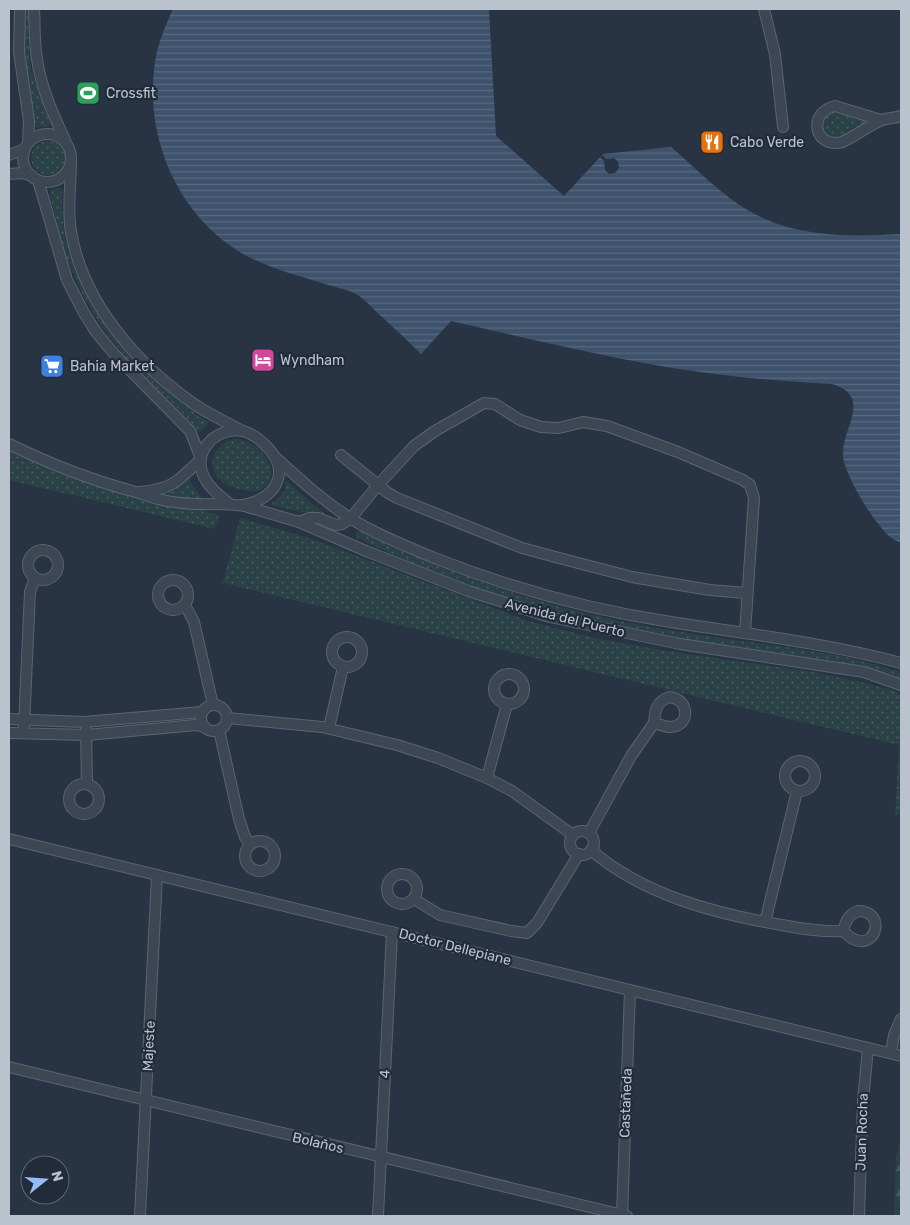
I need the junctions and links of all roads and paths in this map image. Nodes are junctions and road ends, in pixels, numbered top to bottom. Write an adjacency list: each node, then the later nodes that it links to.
1 (20, 9): 8 (street)
2 (34, 9): 7 (street)
3 (764, 9): 6 (street)
4 (901, 116): 5 (street)
5 (882, 120): 5 (street)
6 (783, 127)
7 (65, 141): 8 (street); 10 (street)
8 (27, 146): 9 (street); 12 (street)
9 (9, 155)
10 (71, 160): 12 (street); 13 (street)
11 (9, 174): 12 (street)
12 (35, 178): 17 (street)
13 (244, 431): 16 (street); 17 (street)
14 (9, 444): 19 (street)
15 (341, 454): 18 (street)
16 (274, 456): 21 (street); 22 (street, Avenida del Puerto)
17 (200, 458): 19 (street); 20 (street)
18 (378, 485): 22 (street); 25 (street); 25 (street)
19 (137, 492): 20 (street)
20 (230, 504): 21 (street)
21 (241, 506): 23 (street, Avenida del Puerto)
22 (351, 518): 23 (street); 27 (street, Avenida del Puerto)
23 (299, 522): 30 (street, Avenida del Puerto)
24 (35, 578): 36 (street)
25 (746, 593): 27 (street)
26 (185, 605): 32 (street)
27 (745, 633): 28 (street, Avenida del Puerto)
28 (901, 663)
29 (343, 667): 40 (street)
30 (901, 685)
31 (507, 704): 45 (street)
32 (213, 705): 33 (street); 34 (street)
33 (202, 712): 37 (street); 39 (street)
34 (228, 718): 40 (street); 41 (street)
35 (9, 719): 36 (street)
36 (24, 719): 37 (street); 43 (street)
37 (84, 722): 44 (street)
38 (654, 723): 48 (street)
39 (205, 728): 41 (street); 44 (street)
40 (329, 728): 45 (street)
41 (219, 730): 51 (street)
42 (9, 733): 43 (street)
43 (24, 734): 44 (street)
44 (87, 736): 46 (street)
45 (488, 778): 49 (street)
46 (87, 784)
47 (797, 791): 56 (street)
48 (589, 833): 49 (street); 52 (street)
49 (573, 835): 53 (street)
50 (9, 839): 54 (street, Doctor Dellepiane)
51 (250, 844)
52 (592, 850): 53 (street); 56 (street)
53 (579, 854): 55 (street)
54 (157, 875): 58 (street, Doctor Dellepiane); 64 (street, Majeste)
55 (414, 899)
56 (765, 922): 57 (street)
57 (843, 931)
58 (392, 932): 59 (street, Doctor Dellepiane); 65 (street, 4)
59 (630, 990): 61 (street, Doctor Dellepiane); 68 (street, Castañeda)
60 (901, 1019): 62 (street)
61 (868, 1048): 62 (street, Doctor Dellepiane); 69 (street, Juan Rocha)
62 (896, 1055)
63 (9, 1067): 64 (street, Bolaños)
64 (146, 1102): 65 (street, Bolaños); 66 (street, Majeste)
65 (380, 1158): 67 (street, 4); 68 (street, Bolaños)
66 (140, 1216)
67 (378, 1216)
68 (623, 1216)
69 (859, 1216)

